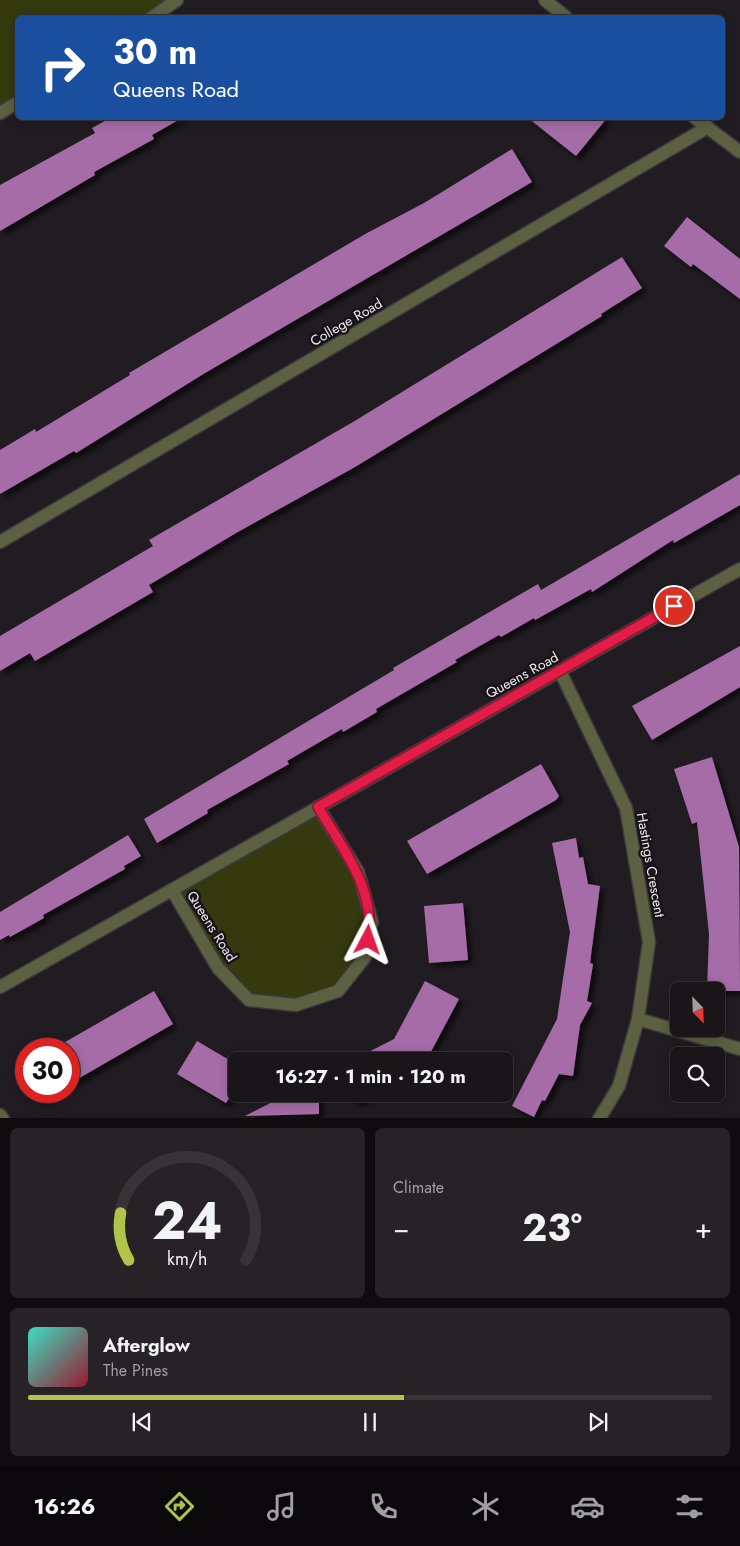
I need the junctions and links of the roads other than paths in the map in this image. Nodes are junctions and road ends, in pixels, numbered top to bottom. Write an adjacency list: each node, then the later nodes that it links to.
1 (177, 0): 3 (street)
2 (544, 0): 4 (street)
3 (155, 15)
4 (563, 15)
5 (15, 104): 6 (street)
6 (0, 113)
7 (698, 120): 8 (street)
8 (708, 127): 9 (street); 10 (street, College Road)
9 (740, 152)
10 (0, 542)
11 (740, 569): 12 (street, Queens Road)
12 (560, 671): 13 (street, Queens Road); 16 (street, Hastings Crescent)
13 (318, 807): 14 (street, Queens Road); 14 (street, Queens Road)
14 (172, 890): 15 (street, Queens Road)
15 (0, 987)
16 (638, 1019): 17 (street); 20 (street, Hastings Crescent)
17 (740, 1049)
18 (0, 1115): 19 (street)
19 (3, 1118)
20 (599, 1118)

